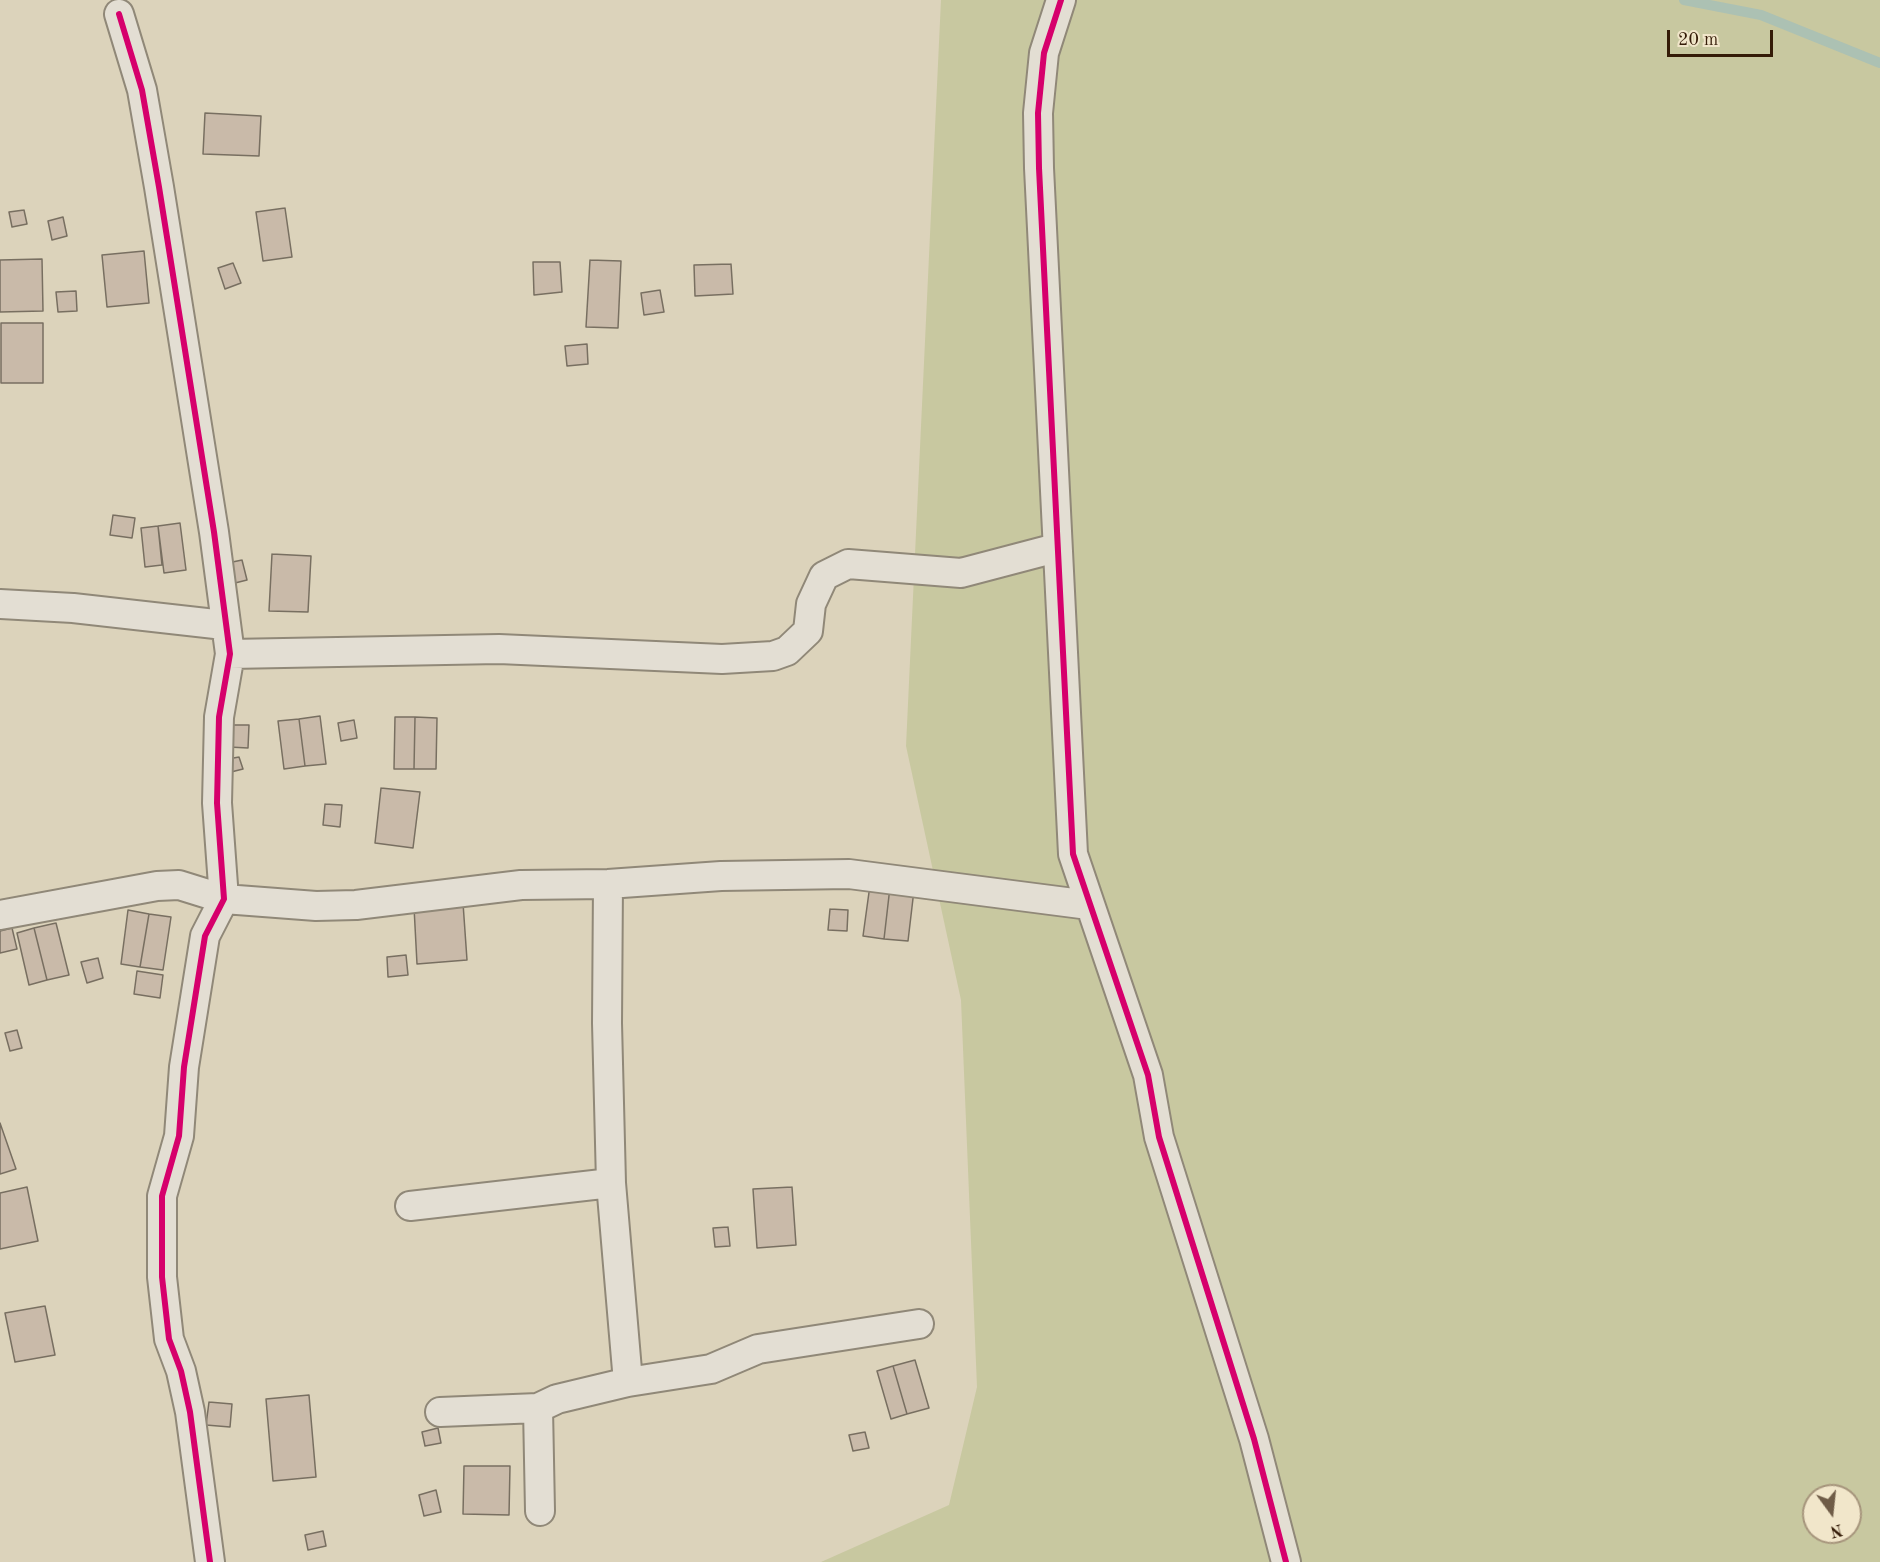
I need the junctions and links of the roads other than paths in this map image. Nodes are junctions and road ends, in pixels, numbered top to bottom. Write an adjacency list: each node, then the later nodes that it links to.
1 (1061, 0): 3 (street)
2 (120, 14): 5 (street)
3 (1056, 548): 6 (street); 9 (street)
4 (0, 604): 5 (street)
5 (224, 625): 6 (street)
6 (230, 654): 8 (street)
7 (608, 884): 8 (street); 9 (street); 11 (street)
8 (224, 899): 10 (street); 18 (street)
9 (1089, 905): 19 (street)
10 (0, 915)
11 (610, 1183): 12 (street); 14 (street)
12 (410, 1206)
13 (919, 1324): 14 (street)
14 (628, 1382): 15 (street)
15 (538, 1408): 16 (street); 17 (street)
16 (440, 1412)
17 (540, 1511)
18 (210, 1562)
19 (1286, 1562)

